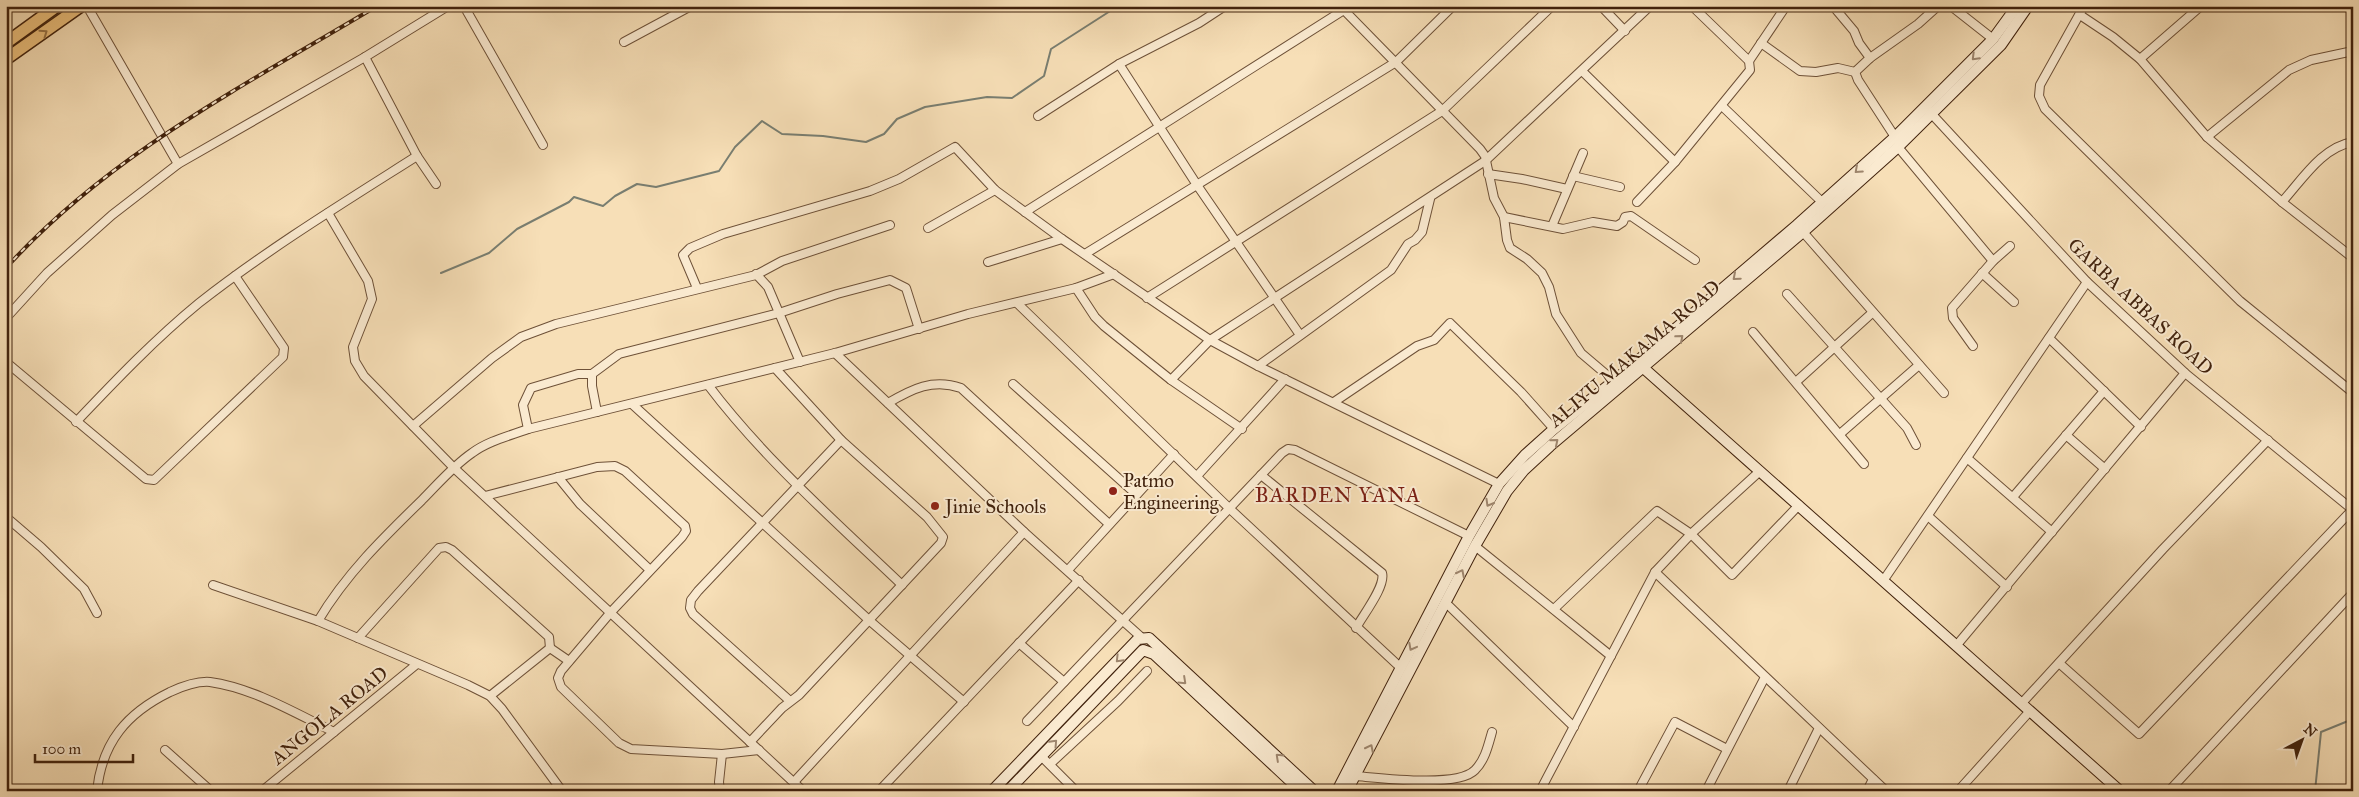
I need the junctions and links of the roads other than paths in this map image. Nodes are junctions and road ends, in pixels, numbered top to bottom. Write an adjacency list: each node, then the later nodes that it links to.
1 (57, 6): 26 (main road)
2 (81, 6): 31 (main road, one-way to 2)
3 (87, 6): 51 (street)
4 (448, 6): 29 (street)
5 (464, 6): 46 (street)
6 (691, 6): 25 (street)
7 (1225, 6): 35 (street)
8 (1453, 6): 34 (street)
9 (1552, 6): 39 (street)
10 (1600, 6): 23 (street)
11 (1650, 6): 23 (street)
12 (1692, 6): 33 (street)
13 (1786, 6): 27 (street)
14 (1833, 6): 30 (street)
15 (1938, 6): 30 (street)
16 (1951, 6): 24 (street)
17 (2017, 6): 24 (street, ALIYU MAKAMA ROAD)
18 (2028, 6): 40 (street, ALIYU MAKAMA ROAD)
19 (2084, 6): 22 (street)
20 (2201, 6): 32 (street)
21 (1345, 8): 34 (street); 42 (street)
22 (2080, 15): 32 (street); 116 (street)
23 (1625, 31): 36 (street)
24 (1993, 38): 40 (street, ALIYU MAKAMA ROAD, one-way to 40)
25 (624, 42)
26 (6, 43)
27 (1761, 43): 33 (street); 37 (street)
28 (2353, 51): 43 (street)
29 (365, 57): 48 (street); 51 (street)
30 (1870, 58): 37 (street)
31 (6, 59)
32 (2140, 59): 43 (street)
33 (1749, 61): 38 (street)
34 (1396, 62): 39 (street); 55 (street)
35 (1119, 64): 41 (street); 42 (street)
36 (1582, 71): 49 (street); 50 (street)
37 (1855, 72): 44 (street)
38 (1722, 106): 50 (street); 61 (street)
39 (1442, 111): 49 (street); 71 (street)
40 (1928, 111): 44 (street, ALIYU MAKAMA ROAD); 82 (street, GARBA ABBAS ROAD)
41 (1038, 116)
42 (1160, 126): 55 (street); 63 (street)
43 (2207, 137): 62 (street)
44 (1896, 142): 61 (street, ALIYU MAKAMA ROAD, one-way to 61); 69 (street, ALIYU MAKAMA ROAD); 76 (street)
45 (2353, 142): 62 (street)
46 (543, 145)
47 (1583, 153): 53 (street)
48 (417, 156): 54 (street); 64 (street)
49 (1485, 161): 52 (street); 59 (street)
50 (1675, 162): 60 (street)
51 (178, 164): 92 (street)
52 (1488, 174): 57 (street); 65 (street)
53 (1573, 176): 56 (street); 57 (street)
54 (436, 184)
55 (1197, 185): 71 (street); 73 (street)
56 (1620, 187)
57 (1567, 189): 67 (street)
58 (995, 190): 63 (street); 68 (street); 83 (street)
59 (1430, 199): 86 (street); 95 (street)
60 (1637, 202)
61 (1822, 202): 103 (street, ALIYU MAKAMA ROAD, one-way to 103)
62 (2282, 202): 74 (street)
63 (1025, 212): 70 (street)
64 (328, 213): 81 (street); 124 (street)
65 (1504, 217): 67 (street); 112 (street)
66 (890, 225): 79 (street)
67 (1552, 226): 75 (street)
68 (928, 228)
69 (1803, 232): 90 (street); 103 (street, ALIYU MAKAMA ROAD, one-way to 69)
70 (1062, 239): 73 (street); 77 (street)
71 (1236, 242): 86 (street); 87 (street)
72 (2010, 246): 76 (street)
73 (1085, 254): 80 (street)
74 (2353, 258)
75 (1695, 260)
76 (1993, 261): 78 (street)
77 (988, 262)
78 (1982, 273): 88 (street); 98 (street)
79 (756, 274): 83 (street); 91 (street)
80 (1114, 274): 84 (street); 87 (street)
81 (235, 276): 123 (street); 123 (street)
82 (2087, 282): 96 (street); 107 (street, GARBA ABBAS ROAD)
83 (697, 288): 124 (street)
84 (1076, 288): 89 (street); 110 (street)
85 (1787, 294): 99 (street)
86 (1274, 297): 95 (street); 97 (street)
87 (1147, 298): 97 (street)
88 (2014, 302)
89 (1018, 304): 93 (street); 134 (street)
90 (1872, 313): 99 (street); 104 (street)
91 (779, 314): 93 (street); 102 (street); 108 (street)
92 (6, 318)
93 (919, 329): 100 (street)
94 (1754, 332): 111 (street)
95 (1300, 334): 105 (street)
96 (2049, 338): 115 (street); 135 (street)
97 (1210, 340): 105 (street); 110 (street)
98 (1973, 346)
99 (1835, 347): 111 (street); 118 (street)
100 (835, 353): 102 (street); 120 (street)
101 (6, 362): 123 (street)
102 (800, 362): 106 (street)
103 (1640, 365): 112 (street, ALIYU MAKAMA ROAD); 139 (street); 159 (street, ALIYU MAKAMA ROAD, one-way to 103)
104 (1919, 365): 117 (street); 118 (street)
105 (1258, 366): 109 (street)
106 (776, 368): 114 (street); 131 (street)
107 (2185, 373): 125 (street); 132 (street, GARBA ABBAS ROAD)
108 (592, 374): 122 (street); 128 (street)
109 (1285, 379): 119 (street); 126 (street)
110 (1170, 380): 126 (street)
111 (1797, 381): 129 (street)
112 (1614, 382): 127 (street, ALIYU MAKAMA ROAD)
113 (1013, 384): 145 (street)
114 (708, 385): 121 (street); 144 (street)
115 (2104, 391): 125 (street); 130 (street)
116 (2351, 391)
117 (1944, 393)
118 (1880, 399): 129 (street); 133 (street)
119 (1334, 402): 127 (street); 143 (street)
120 (888, 403): 154 (street); 155 (street)
121 (632, 404): 122 (street); 153 (street)
122 (597, 412): 128 (street)
123 (76, 422)
124 (413, 426): 137 (street)
125 (2140, 427): 138 (street)
126 (1242, 428): 141 (street)
127 (1554, 428): 143 (street, ALIYU MAKAMA ROAD)
128 (528, 429): 137 (street)
129 (1840, 434): 136 (street)
130 (2066, 435): 138 (street); 147 (street)
131 (841, 440): 144 (street); 166 (street)
132 (2268, 440): 150 (street, GARBA ABBAS ROAD); 185 (street)
133 (1916, 445)
134 (1174, 454): 141 (street); 145 (street)
135 (1967, 458): 147 (street); 151 (street)
136 (1864, 464)
137 (454, 468): 146 (street); 173 (street)
138 (2105, 469): 156 (street)
139 (1760, 471): 148 (street); 157 (street)
140 (1261, 475): 149 (street); 158 (street); 176 (street)
141 (1197, 476): 149 (street)
142 (558, 477): 146 (street); 160 (street); 160 (street)
143 (1499, 484): 158 (street, ALIYU MAKAMA ROAD, one-way to 158)
144 (798, 486): 153 (street); 166 (street)
145 (1136, 494): 154 (street)
146 (485, 496): 171 (street)
147 (2013, 497): 156 (street)
148 (1799, 505): 157 (street); 164 (street)
149 (1229, 508): 175 (street); 176 (street)
150 (2353, 510): 185 (street)
151 (1928, 516): 164 (street); 167 (street)
152 (6, 517): 172 (street)
153 (762, 522): 174 (street); 193 (street)
154 (1109, 524): 161 (street)
155 (1024, 532): 161 (street); 183 (street)
156 (2052, 532): 167 (street)
157 (1692, 534): 162 (street); 170 (street)
158 (1469, 536): 187 (street, ALIYU MAKAMA ROAD, one-way to 187)
159 (1475, 546): 169 (street, ALIYU MAKAMA ROAD, one-way to 159); 170 (street)
160 (650, 570): 171 (street)
161 (1068, 570): 163 (street)
162 (1655, 572): 182 (street); 189 (street)
163 (1079, 580): 175 (street); 179 (street)
164 (1883, 581): 180 (street)
165 (213, 585): 173 (street)
166 (902, 585): 174 (street)
167 (2007, 587): 180 (street)
168 (2353, 593): 234 (street)
169 (1446, 603): 198 (street); 209 (street, ALIYU MAKAMA ROAD, one-way to 169)
170 (1554, 609): 182 (street)
171 (611, 612): 184 (street); 202 (street)
172 (97, 613)
173 (318, 621): 177 (street)
174 (870, 621): 183 (street); 193 (street)
175 (1123, 621): 178 (street); 190 (street)
176 (1356, 628): 187 (street)
177 (358, 638): 181 (street); 186 (street)
178 (1140, 638): 191 (street); 219 (street, one-way to 219)
179 (1020, 643): 190 (street); 194 (street)
180 (1956, 646): 195 (street)
181 (550, 648): 184 (street); 192 (street)
182 (1611, 656): 198 (street)
183 (910, 657): 194 (street); 211 (street)
184 (569, 661): 206 (street)
185 (2059, 663): 195 (street)
186 (417, 664): 192 (street); 200 (street, ANGOLA ROAD)
187 (1401, 668): 224 (street, ALIYU MAKAMA ROAD)
188 (1147, 671): 208 (street)
189 (1765, 677): 199 (street); 203 (street)
190 (1064, 682): 197 (street)
191 (1203, 693): 207 (street, one-way to 191); 222 (street); 223 (street, one-way to 191)
192 (490, 696): 215 (street)
193 (790, 701): 202 (street)
194 (964, 702): 218 (street)
195 (2022, 704): 196 (street)
196 (2030, 711): 232 (street); 233 (street)
197 (1027, 721)
198 (1574, 727): 226 (street)
199 (1819, 728): 210 (street); 229 (street)
200 (334, 732): 212 (street); 214 (street, ANGOLA ROAD)
201 (1492, 732): 209 (street)
202 (750, 742): 205 (street)
203 (1727, 749): 227 (street); 228 (street)
204 (166, 750): 213 (street)
205 (759, 750): 206 (street); 211 (street)
206 (722, 754): 216 (street)
207 (1042, 757): 208 (street); 220 (street)
208 (1050, 764): 221 (street)
209 (1356, 776): 225 (street, ALIYU MAKAMA ROAD)
210 (1874, 779): 230 (street); 231 (street)
211 (794, 782): 217 (street)
212 (97, 791)
213 (211, 791)
214 (262, 791)
215 (562, 791)
216 (720, 791)
217 (803, 791)
218 (879, 791)
219 (993, 791)
220 (1008, 791)
221 (1076, 791)
222 (1301, 791)
223 (1314, 791)
224 (1337, 791)
225 (1347, 791)
226 (1540, 791)
227 (1638, 791)
228 (1706, 791)
229 (1788, 791)
230 (1867, 791)
231 (1886, 791)
232 (1958, 791)
233 (2120, 791)
234 (2169, 791)

